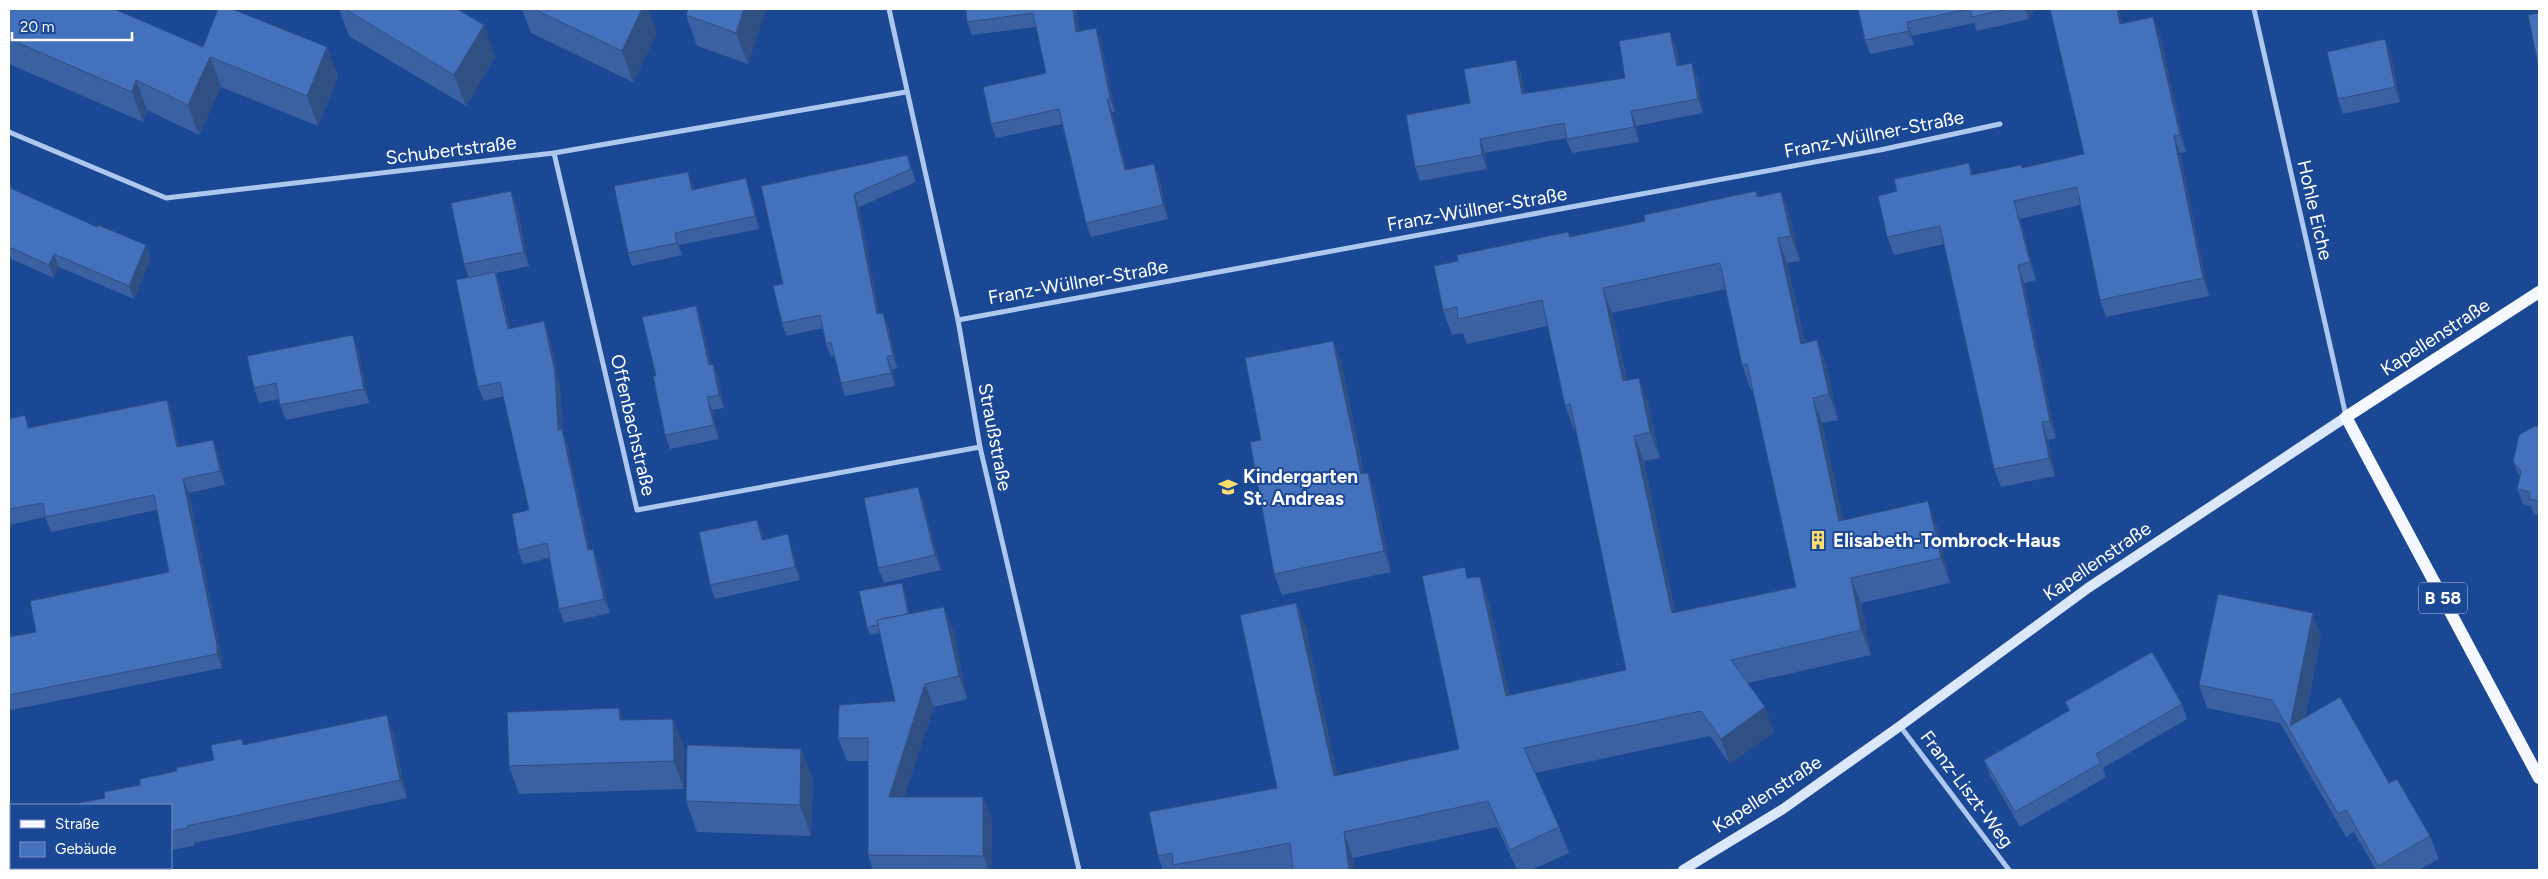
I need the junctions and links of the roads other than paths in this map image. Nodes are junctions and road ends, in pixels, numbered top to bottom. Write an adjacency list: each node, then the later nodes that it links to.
1 (889, 9): 3 (street, Straußstraße)
2 (2254, 9): 9 (street, Hohle Eiche)
3 (906, 92): 6 (street, Schubertstraße); 8 (street, Straußstraße)
4 (2000, 124): 8 (street, Franz-Wüllner-Straße)
5 (9, 132): 6 (street, Schubertstraße)
6 (554, 153): 10 (street, Offenbachstraße)
7 (2539, 292): 9 (main road, Kapellenstraße)
8 (958, 320): 10 (street, Straußstraße)
9 (2346, 417): 11 (main road, Kapellenstraße); 12 (main road, B 58)
10 (980, 447): 13 (street, Straußstraße)
11 (1900, 726): 14 (main road, Kapellenstraße); 15 (street, Franz-Liszt-Weg)
12 (2539, 778)
13 (1079, 870)
14 (1683, 870)
15 (2009, 870)

